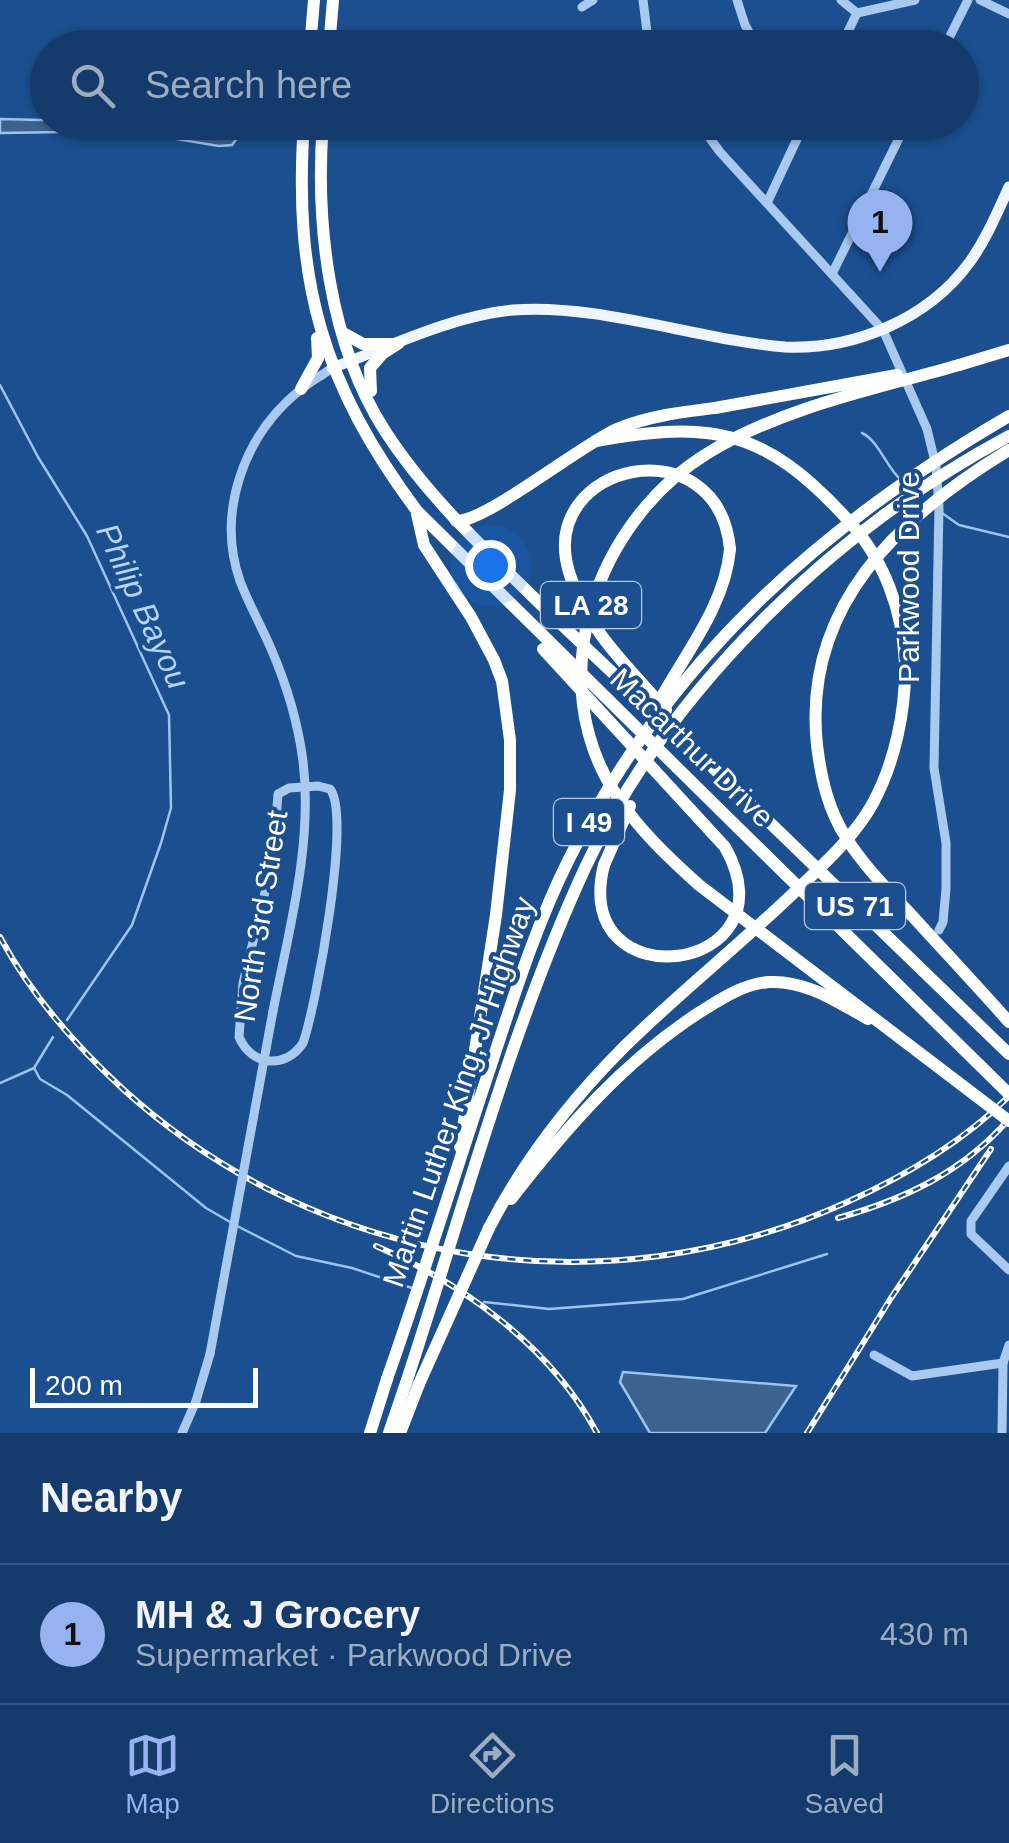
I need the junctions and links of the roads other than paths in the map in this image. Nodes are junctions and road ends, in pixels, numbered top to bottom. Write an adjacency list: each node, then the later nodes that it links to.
1 (314, 0): 13 (highway)
2 (333, 0): 14 (highway)
3 (593, 0): 10 (street)
4 (643, 0): 15 (street)
5 (737, 0): 16 (street)
6 (840, 0): 11 (street)
7 (915, 0): 11 (street)
8 (968, 0): 18 (street)
9 (980, 0): 12 (street)
10 (582, 8)
11 (856, 13): 17 (street)
12 (1009, 14)
13 (312, 30)
14 (330, 30)
15 (647, 30)
16 (747, 30)
17 (848, 30)
18 (953, 30)
19 (303, 140): 26 (highway, US 71)
20 (322, 140): 28 (highway, Macarthur Drive / US 71)
21 (713, 140): 25 (street, Parkwood Drive)
22 (796, 140): 25 (street)
23 (898, 140): 27 (street)
24 (1009, 188): 29 (main road, North 3rd Street)
25 (767, 204): 27 (street, Parkwood Drive)
26 (306, 260): 34 (highway, Macarthur Drive / US 71); 35 (highway)
27 (832, 274): 29 (street, Parkwood Drive)
28 (341, 326): 30 (highway); 32 (highway, Macarthur Drive / US 71)
29 (882, 330): 30 (main road, North 3rd Street); 48 (street, Parkwood Drive)
30 (399, 344): 32 (main road, North 3rd Street); 37 (highway)
31 (1009, 350): 33 (highway)
32 (352, 360): 34 (main road, North 3rd Street); 37 (highway, Macarthur Drive / US 71)
33 (958, 364): 39 (highway, bridge); 50 (highway, LA 28, bridge)
34 (332, 368): 35 (street, North 3rd Street); 41 (highway, Macarthur Drive / US 71)
35 (301, 388): 47 (street, North 3rd Street)
36 (1009, 416): 44 (highway, Martin Luther King, Jr Highway / I 49, bridge)
37 (384, 430): 42 (highway, Macarthur Drive / US 71)
38 (1009, 436): 45 (highway, Martin Luther King, Jr Highway / I 49, bridge)
39 (596, 441): 42 (highway); 56 (highway)
40 (1009, 450): 49 (highway, bridge)
41 (416, 511): 43 (highway, Macarthur Drive / US 71); 55 (highway, bridge)
42 (456, 521): 46 (highway, Macarthur Drive / US 71)
43 (522, 618): 45 (highway, bridge); 52 (highway, Macarthur Drive / US 71, bridge)
44 (636, 745): 46 (highway, bridge); 55 (highway, Martin Luther King, Jr Highway / I 49, bridge)
45 (654, 749): 61 (highway, Martin Luther King, Jr Highway / I 49, bridge)
46 (701, 756): 51 (highway, Macarthur Drive / US 71, bridge)
47 (304, 787): 47 (street); 62 (street, North 3rd Street, bridge)
48 (939, 930)
49 (1009, 1022)
50 (886, 1029): 53 (highway, LA 28, bridge); 56 (highway, bridge)
51 (1009, 1054)
52 (1009, 1094)
53 (1009, 1121)
54 (1009, 1166): 57 (street)
55 (456, 1170): 63 (highway, Martin Luther King, Jr Highway / I 49, bridge)
56 (488, 1228): 61 (highway, bridge)
57 (1009, 1270)
58 (1009, 1345): 60 (street)
59 (874, 1355): 60 (street)
60 (1003, 1363): 66 (street)
61 (412, 1384): 64 (highway, Martin Luther King, Jr Highway / I 49); 65 (highway)
62 (182, 1433)
63 (370, 1433)
64 (389, 1433)
65 (400, 1433)
66 (1002, 1433)

